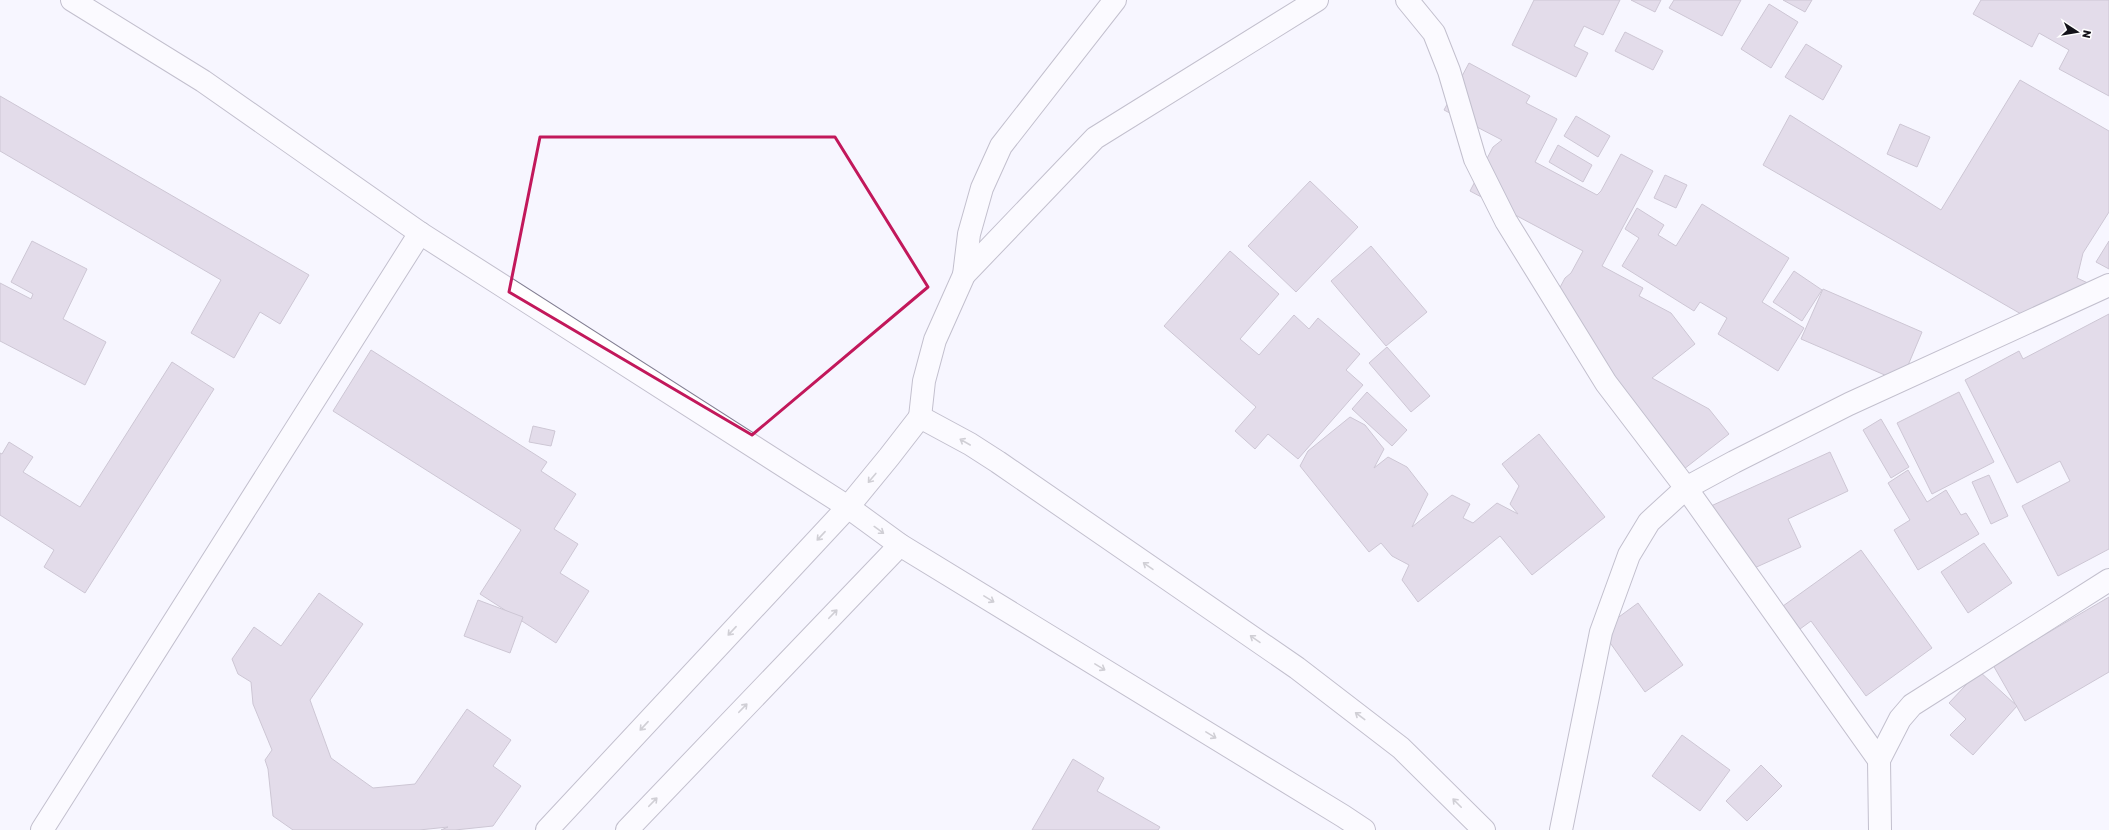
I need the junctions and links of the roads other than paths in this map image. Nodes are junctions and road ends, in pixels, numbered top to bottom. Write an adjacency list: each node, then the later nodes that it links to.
1 (72, 0): 5 (street)
2 (1115, 0): 6 (street)
3 (1317, 0): 6 (street)
4 (1407, 0): 9 (street)
5 (420, 233): 10 (street); 15 (street)
6 (964, 275): 8 (street)
7 (2109, 285): 9 (street)
8 (920, 417): 10 (street, one-way to 10); 18 (street, one-way to 8)
9 (1686, 488): 13 (street); 19 (street)
10 (848, 507): 11 (street, one-way to 11); 16 (street, one-way to 16)
11 (900, 545): 14 (street, one-way to 11); 17 (street, one-way to 17)
12 (2109, 580): 13 (street)
13 (1879, 760): 20 (street)
14 (637, 827)
15 (42, 830)
16 (548, 830)
17 (1364, 830)
18 (1484, 830)
19 (1561, 830)
20 (1880, 830)

